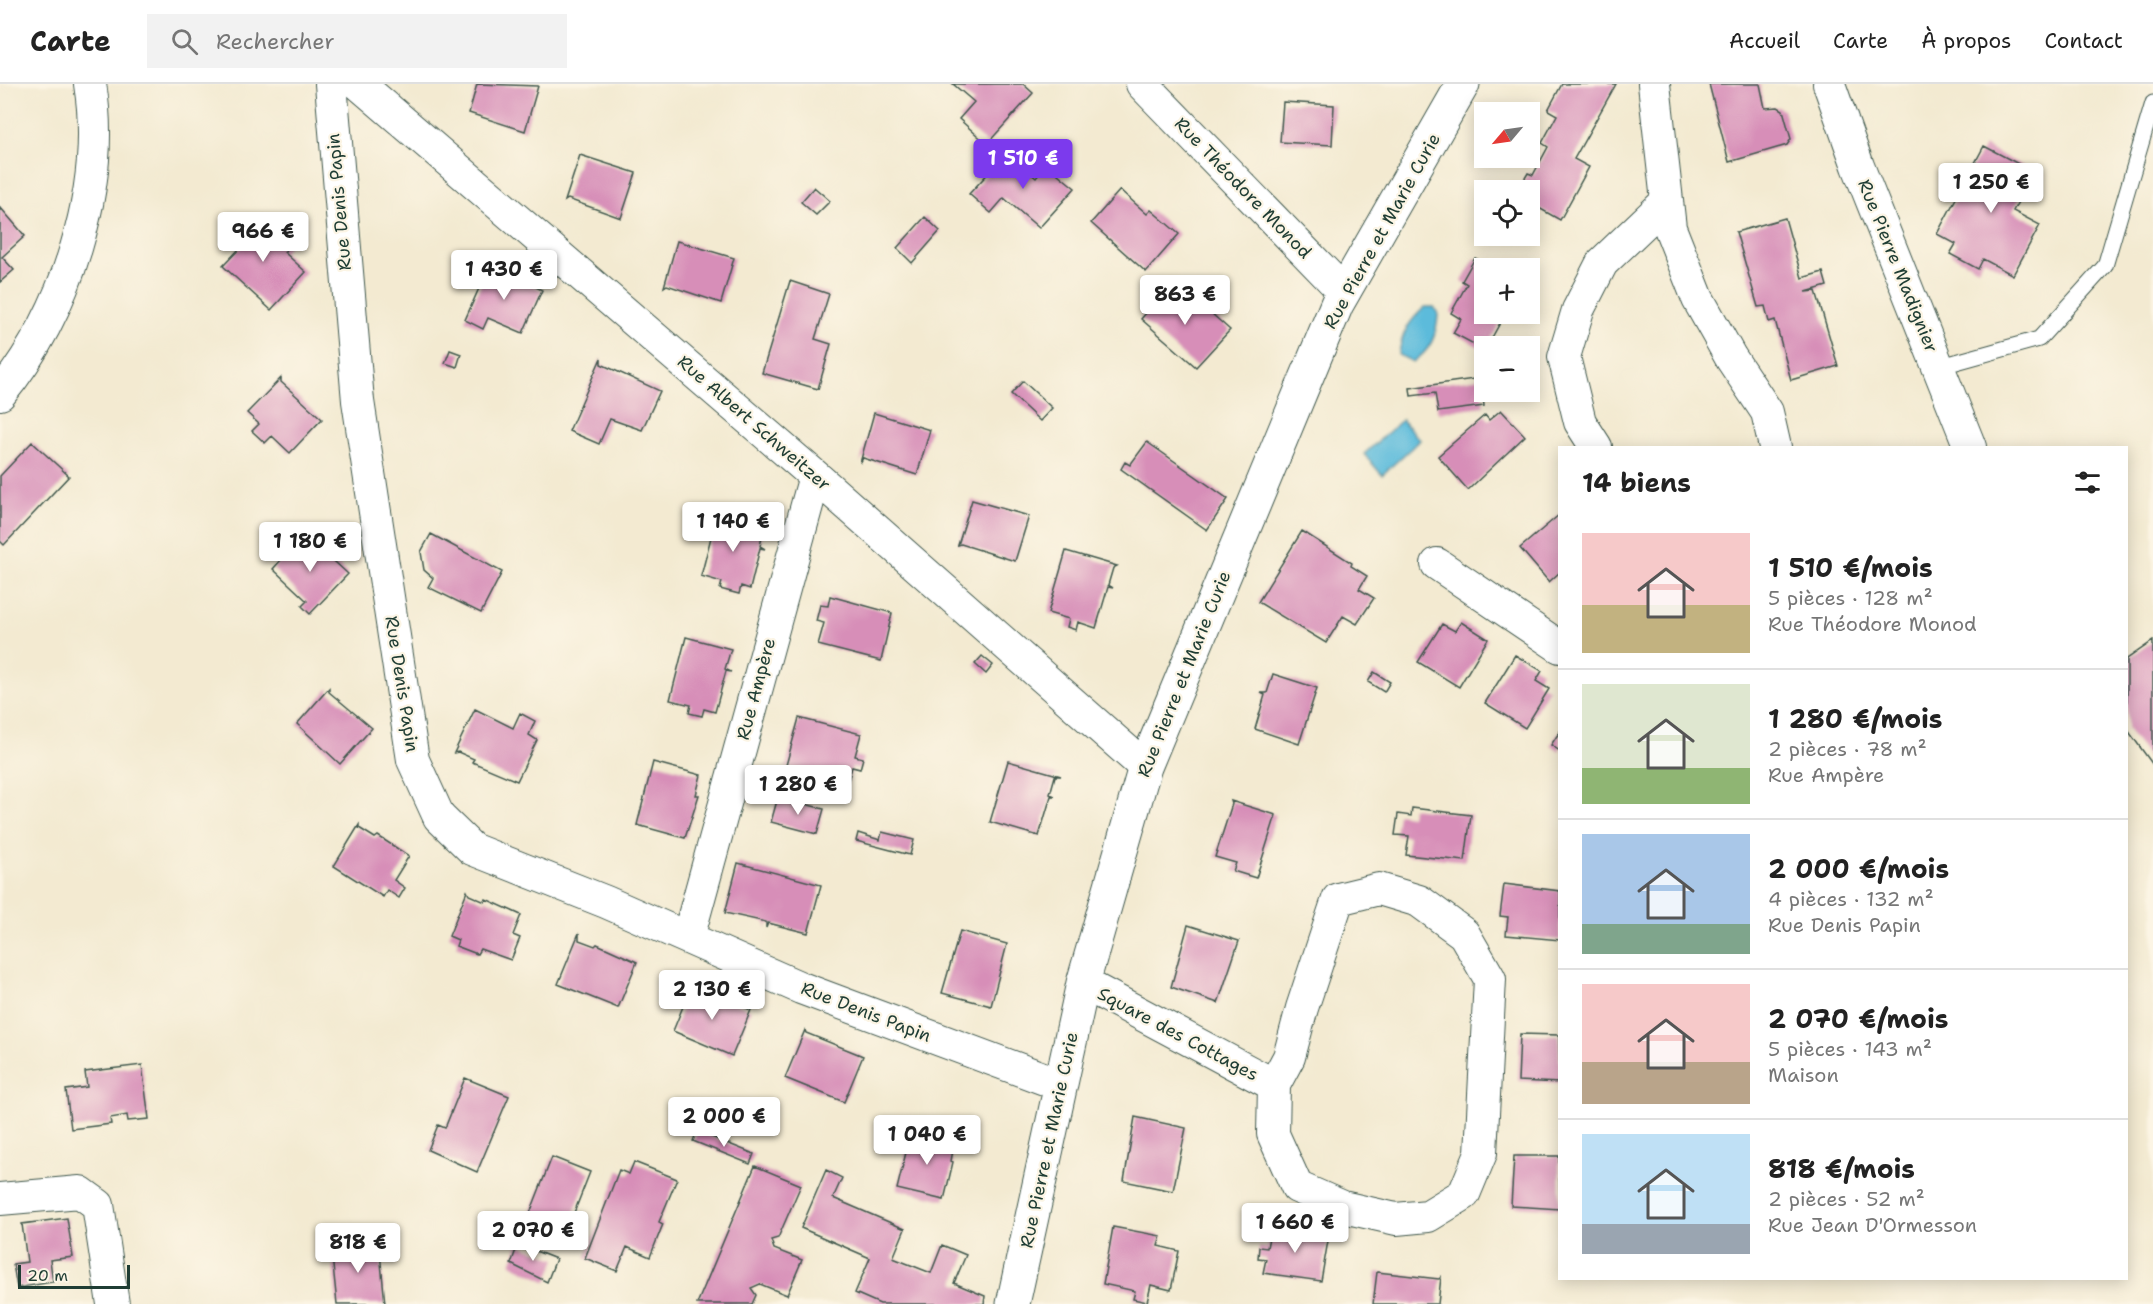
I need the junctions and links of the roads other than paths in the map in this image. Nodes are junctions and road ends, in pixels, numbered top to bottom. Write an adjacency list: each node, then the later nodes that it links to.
1 (90, 84): 12 (street)
2 (331, 84): 20 (street, Rue Denis Papin)
3 (359, 84): 16 (street, Rue Albert Schweitzer)
4 (1142, 84): 10 (street, Rue Théodore Monod)
5 (1464, 84): 10 (main road, Rue Pierre et Marie Curie)
6 (1654, 84): 9 (street)
7 (1829, 84): 11 (street, Rue Pierre Madignier)
8 (2153, 103): 11 (lane)
9 (1667, 201): 13 (street); 14 (street)
10 (1344, 292): 19 (main road, Rue Pierre et Marie Curie)
11 (1938, 367): 15 (street, Rue Pierre Madignier)
12 (0, 394)
13 (1595, 446)
14 (1775, 446)
15 (1970, 446)
16 (815, 476): 19 (street, Rue Albert Schweitzer); 20 (street, Rue Ampère)
17 (1437, 564): 18 (street)
18 (1558, 646)
19 (1145, 766): 21 (main road, Rue Pierre et Marie Curie)
20 (688, 938): 22 (street, Rue Denis Papin)
21 (1083, 983): 22 (main road, Rue Pierre et Marie Curie); 23 (street, Square des Cottages)
22 (1060, 1085): 26 (main road, Rue Pierre et Marie Curie)
23 (1274, 1085): 23 (street, Square des Cottages)
24 (0, 1199): 25 (street)
25 (113, 1304)
26 (1013, 1304)

